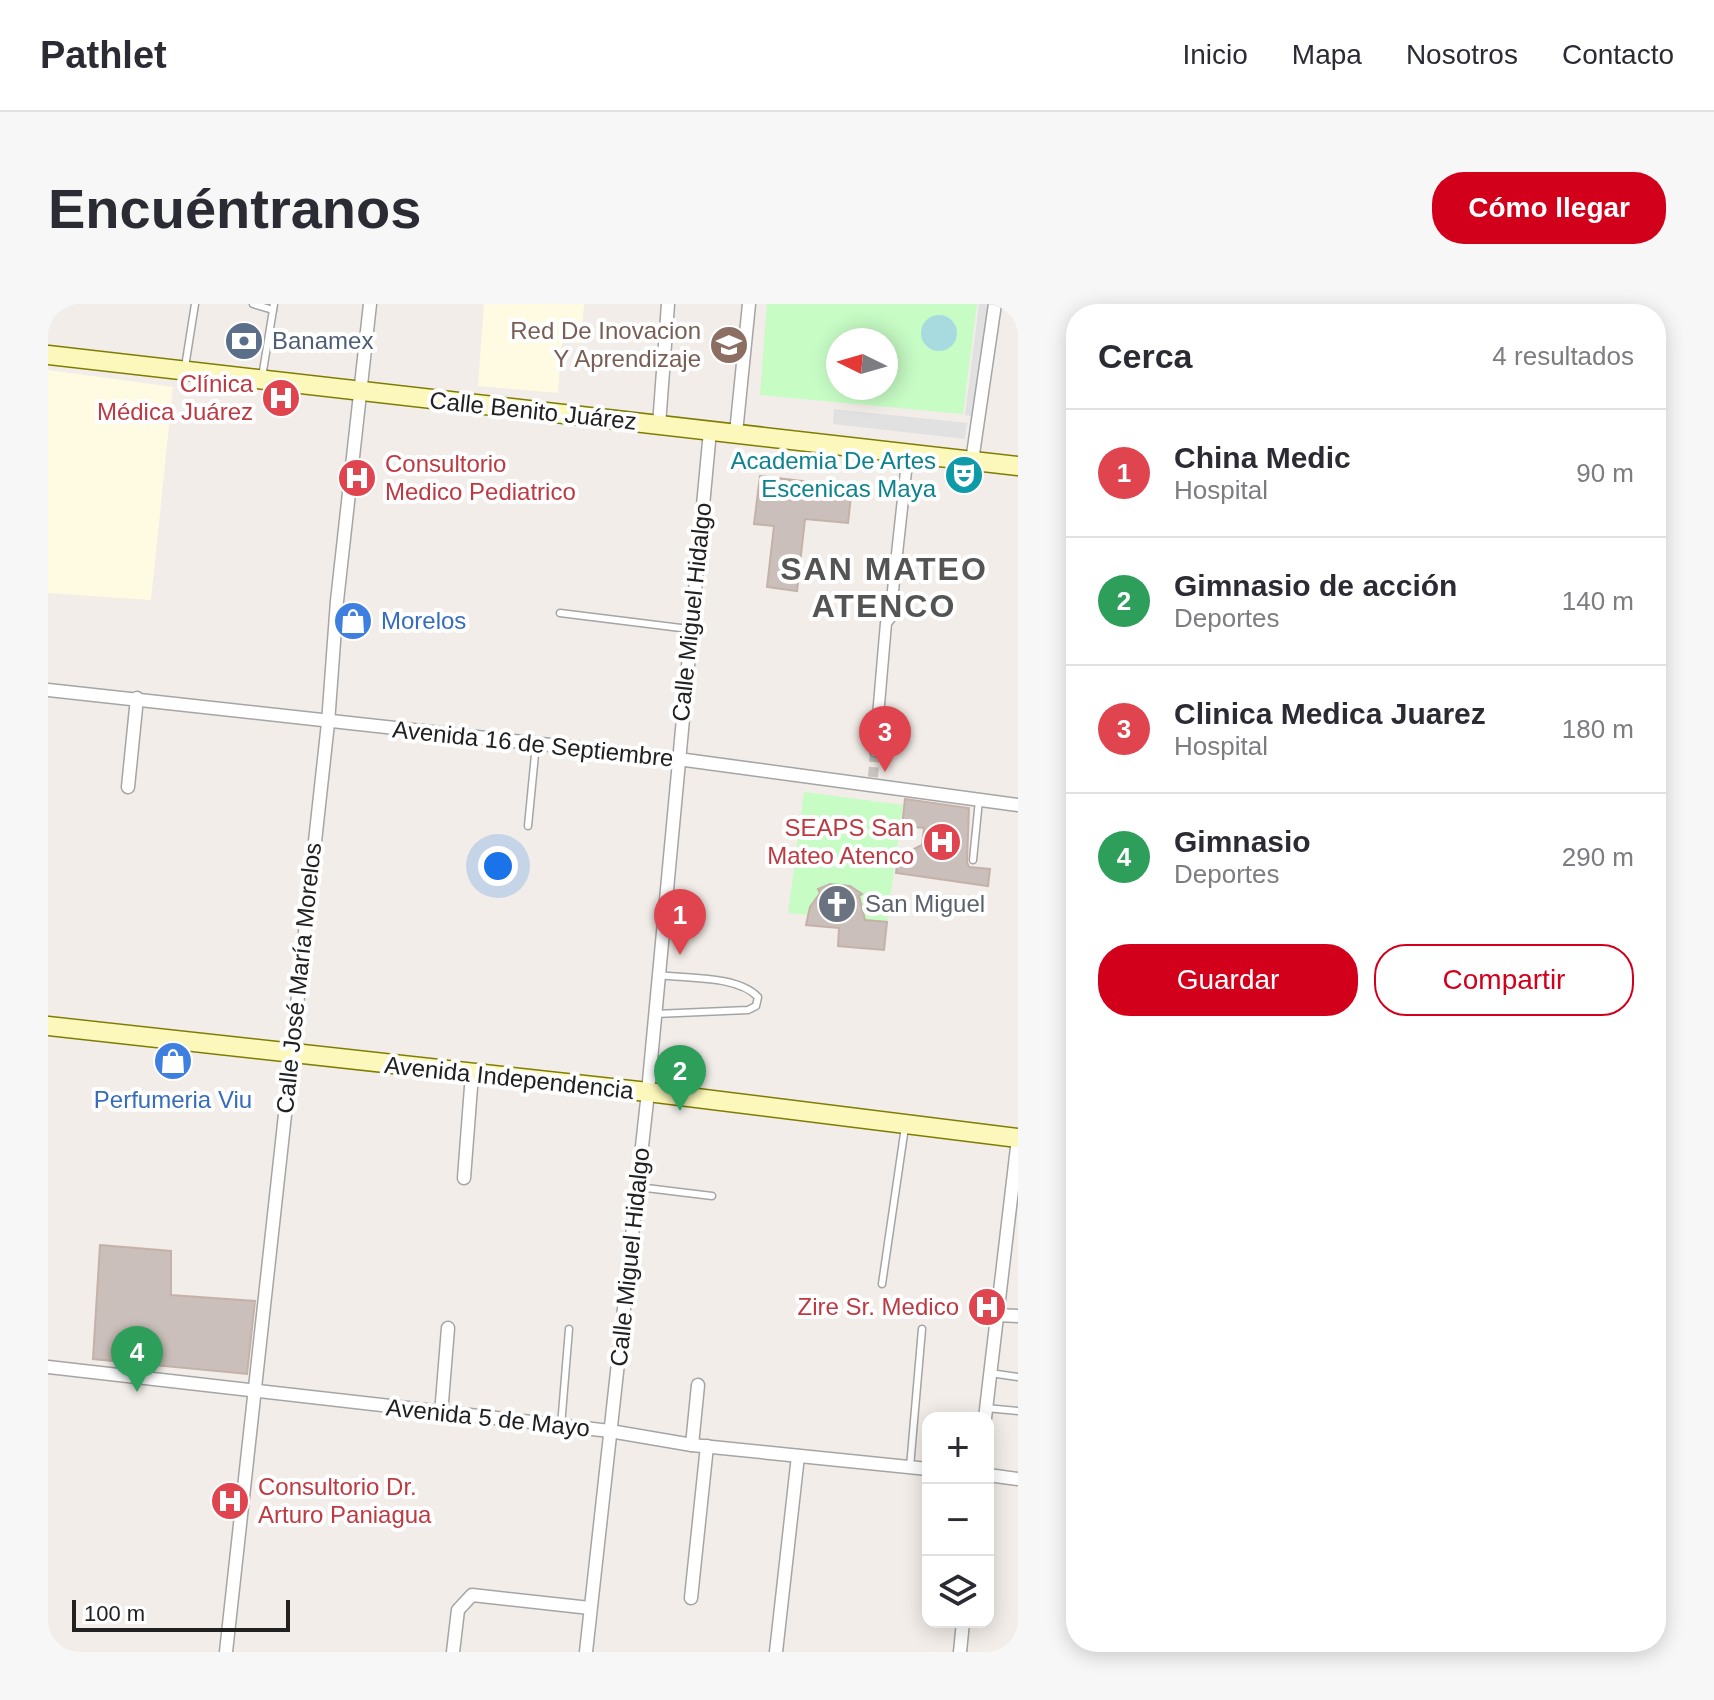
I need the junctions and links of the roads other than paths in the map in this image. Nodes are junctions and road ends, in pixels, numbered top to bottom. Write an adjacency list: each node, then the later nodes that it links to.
1 (195, 304): 9 (lane)
2 (253, 304): 7 (lane)
3 (370, 304): 11 (street, Calle José María Morelos)
4 (668, 304): 12 (street)
5 (749, 304): 14 (street)
6 (995, 304): 16 (street)
7 (273, 307): 10 (lane)
8 (48, 355): 9 (main road, Calle Benito Juárez)
9 (185, 371): 10 (main road, Calle Benito Juárez)
10 (262, 380): 11 (main road, Calle Benito Juárez)
11 (361, 392): 12 (main road, Calle Benito Juárez); 22 (street, Calle José María Morelos)
12 (659, 425): 13 (main road, Calle Benito Juárez)
13 (710, 431): 14 (main road, Calle Benito Juárez); 19 (street, Calle Miguel Hidalgo)
14 (736, 433): 15 (main road, Calle Benito Juárez)
15 (908, 453): 16 (main road, Calle Benito Juárez); 24 (street)
16 (972, 461): 17 (main road, Calle Benito Juárez)
17 (1018, 466)
18 (560, 613): 19 (lane)
19 (689, 629): 25 (street, Calle Miguel Hidalgo)
20 (48, 690): 21 (street, Avenida 16 de Septiembre)
21 (137, 698): 22 (street, Avenida 16 de Septiembre); 26 (street)
22 (328, 723): 23 (street, Avenida 16 de Septiembre); 34 (street, Calle José María Morelos)
23 (536, 744): 25 (street, Avenida 16 de Septiembre); 29 (lane)
24 (875, 751)
25 (678, 759): 27 (street, Avenida 16 de Septiembre); 31 (street, Calle Miguel Hidalgo)
26 (128, 787)
27 (979, 800): 28 (street, Avenida 16 de Septiembre); 30 (lane)
28 (1018, 805)
29 (528, 826)
30 (973, 860)
31 (659, 975): 32 (street, Calle Miguel Hidalgo); 32 (lane)
32 (655, 1014): 36 (street, Calle Miguel Hidalgo)
33 (48, 1026): 34 (main road, Avenida Independencia)
34 (290, 1054): 35 (main road, Avenida Independencia); 52 (street, Calle José María Morelos)
35 (472, 1074): 36 (main road, Avenida Independencia); 39 (street)
36 (648, 1092): 37 (main road, Avenida Independencia); 40 (street, Calle Miguel Hidalgo)
37 (906, 1124): 38 (main road, Avenida Independencia); 42 (lane)
38 (1018, 1138): 43 (street)
39 (464, 1178)
40 (638, 1187): 41 (lane); 58 (street, Calle Miguel Hidalgo)
41 (712, 1196)
42 (882, 1284)
43 (997, 1315): 44 (street); 49 (street)
44 (1018, 1316)
45 (448, 1328): 56 (street)
46 (569, 1329): 57 (lane)
47 (922, 1329): 62 (lane)
48 (48, 1367): 52 (street, Avenida 5 de Mayo)
49 (990, 1373): 50 (lane); 54 (street)
50 (1018, 1377)
51 (698, 1385): 59 (street)
52 (255, 1389): 56 (street, Avenida 5 de Mayo); 69 (street, Calle José María Morelos)
53 (1018, 1411): 55 (lane)
54 (985, 1412)
55 (994, 1412)
56 (441, 1414): 57 (street, Avenida 5 de Mayo)
57 (561, 1426): 58 (street, Avenida 5 de Mayo)
58 (610, 1431): 59 (street, Avenida 5 de Mayo); 67 (street, Calle Miguel Hidalgo)
59 (692, 1445): 60 (street, Avenida 5 de Mayo)
60 (707, 1446): 61 (street, Avenida 5 de Mayo); 66 (street)
61 (798, 1456): 62 (street, Avenida 5 de Mayo); 72 (street)
62 (910, 1467): 63 (street, Avenida 5 de Mayo)
63 (922, 1468)
64 (994, 1476): 65 (street)
65 (1018, 1479)
66 (691, 1598)
67 (590, 1608): 70 (street); 71 (street, Calle Miguel Hidalgo)
68 (962, 1628): 73 (street)
69 (226, 1652)
70 (453, 1652)
71 (586, 1652)
72 (776, 1652)
73 (960, 1652)

